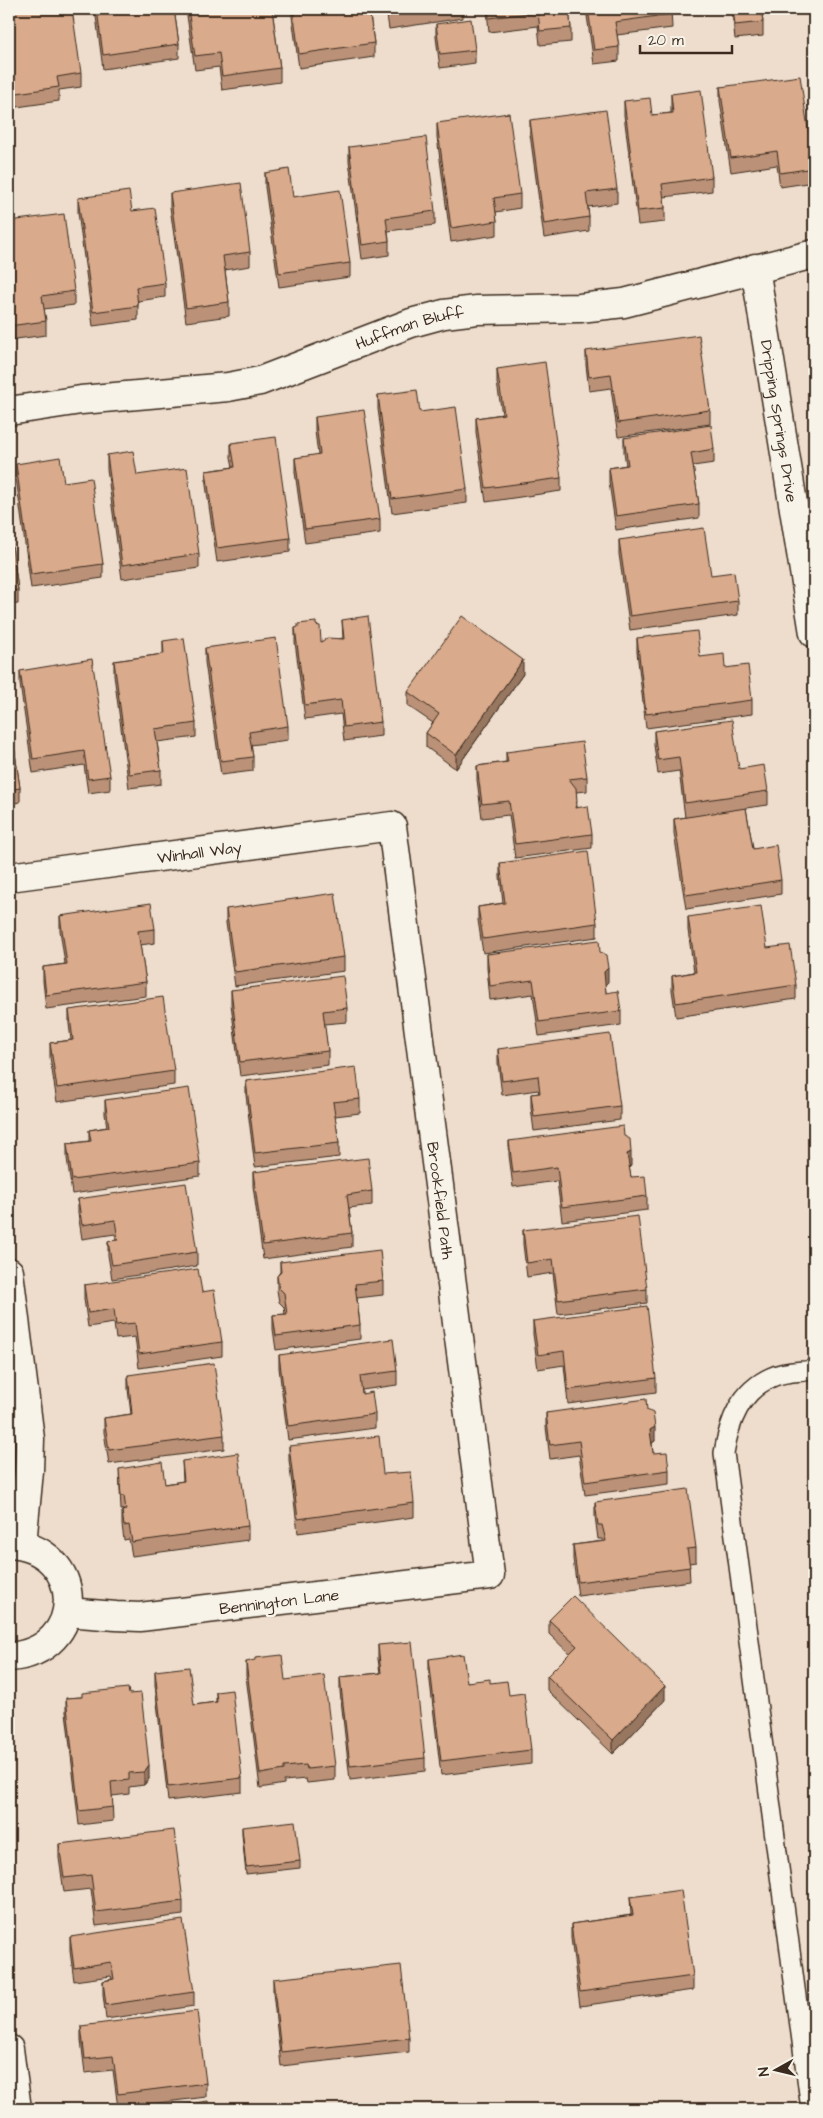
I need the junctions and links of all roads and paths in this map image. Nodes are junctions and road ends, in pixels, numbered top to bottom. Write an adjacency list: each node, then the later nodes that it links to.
1 (814, 254): 2 (street, Huffman Bluff)
2 (755, 268): 3 (street, Huffman Bluff); 4 (street, Dripping Springs Drive)
3 (9, 411)
4 (814, 633)
5 (392, 826): 6 (street, Winhall Way); 10 (street, Brookfield Path)
6 (9, 877)
7 (9, 1272): 9 (street)
8 (814, 1370): 15 (lane)
9 (15, 1544): 11 (street)
10 (490, 1575): 11 (street, Bennington Lane)
11 (67, 1612): 12 (street)
12 (9, 1657)
13 (9, 2049): 14 (street)
14 (17, 2109)
15 (811, 2109)

